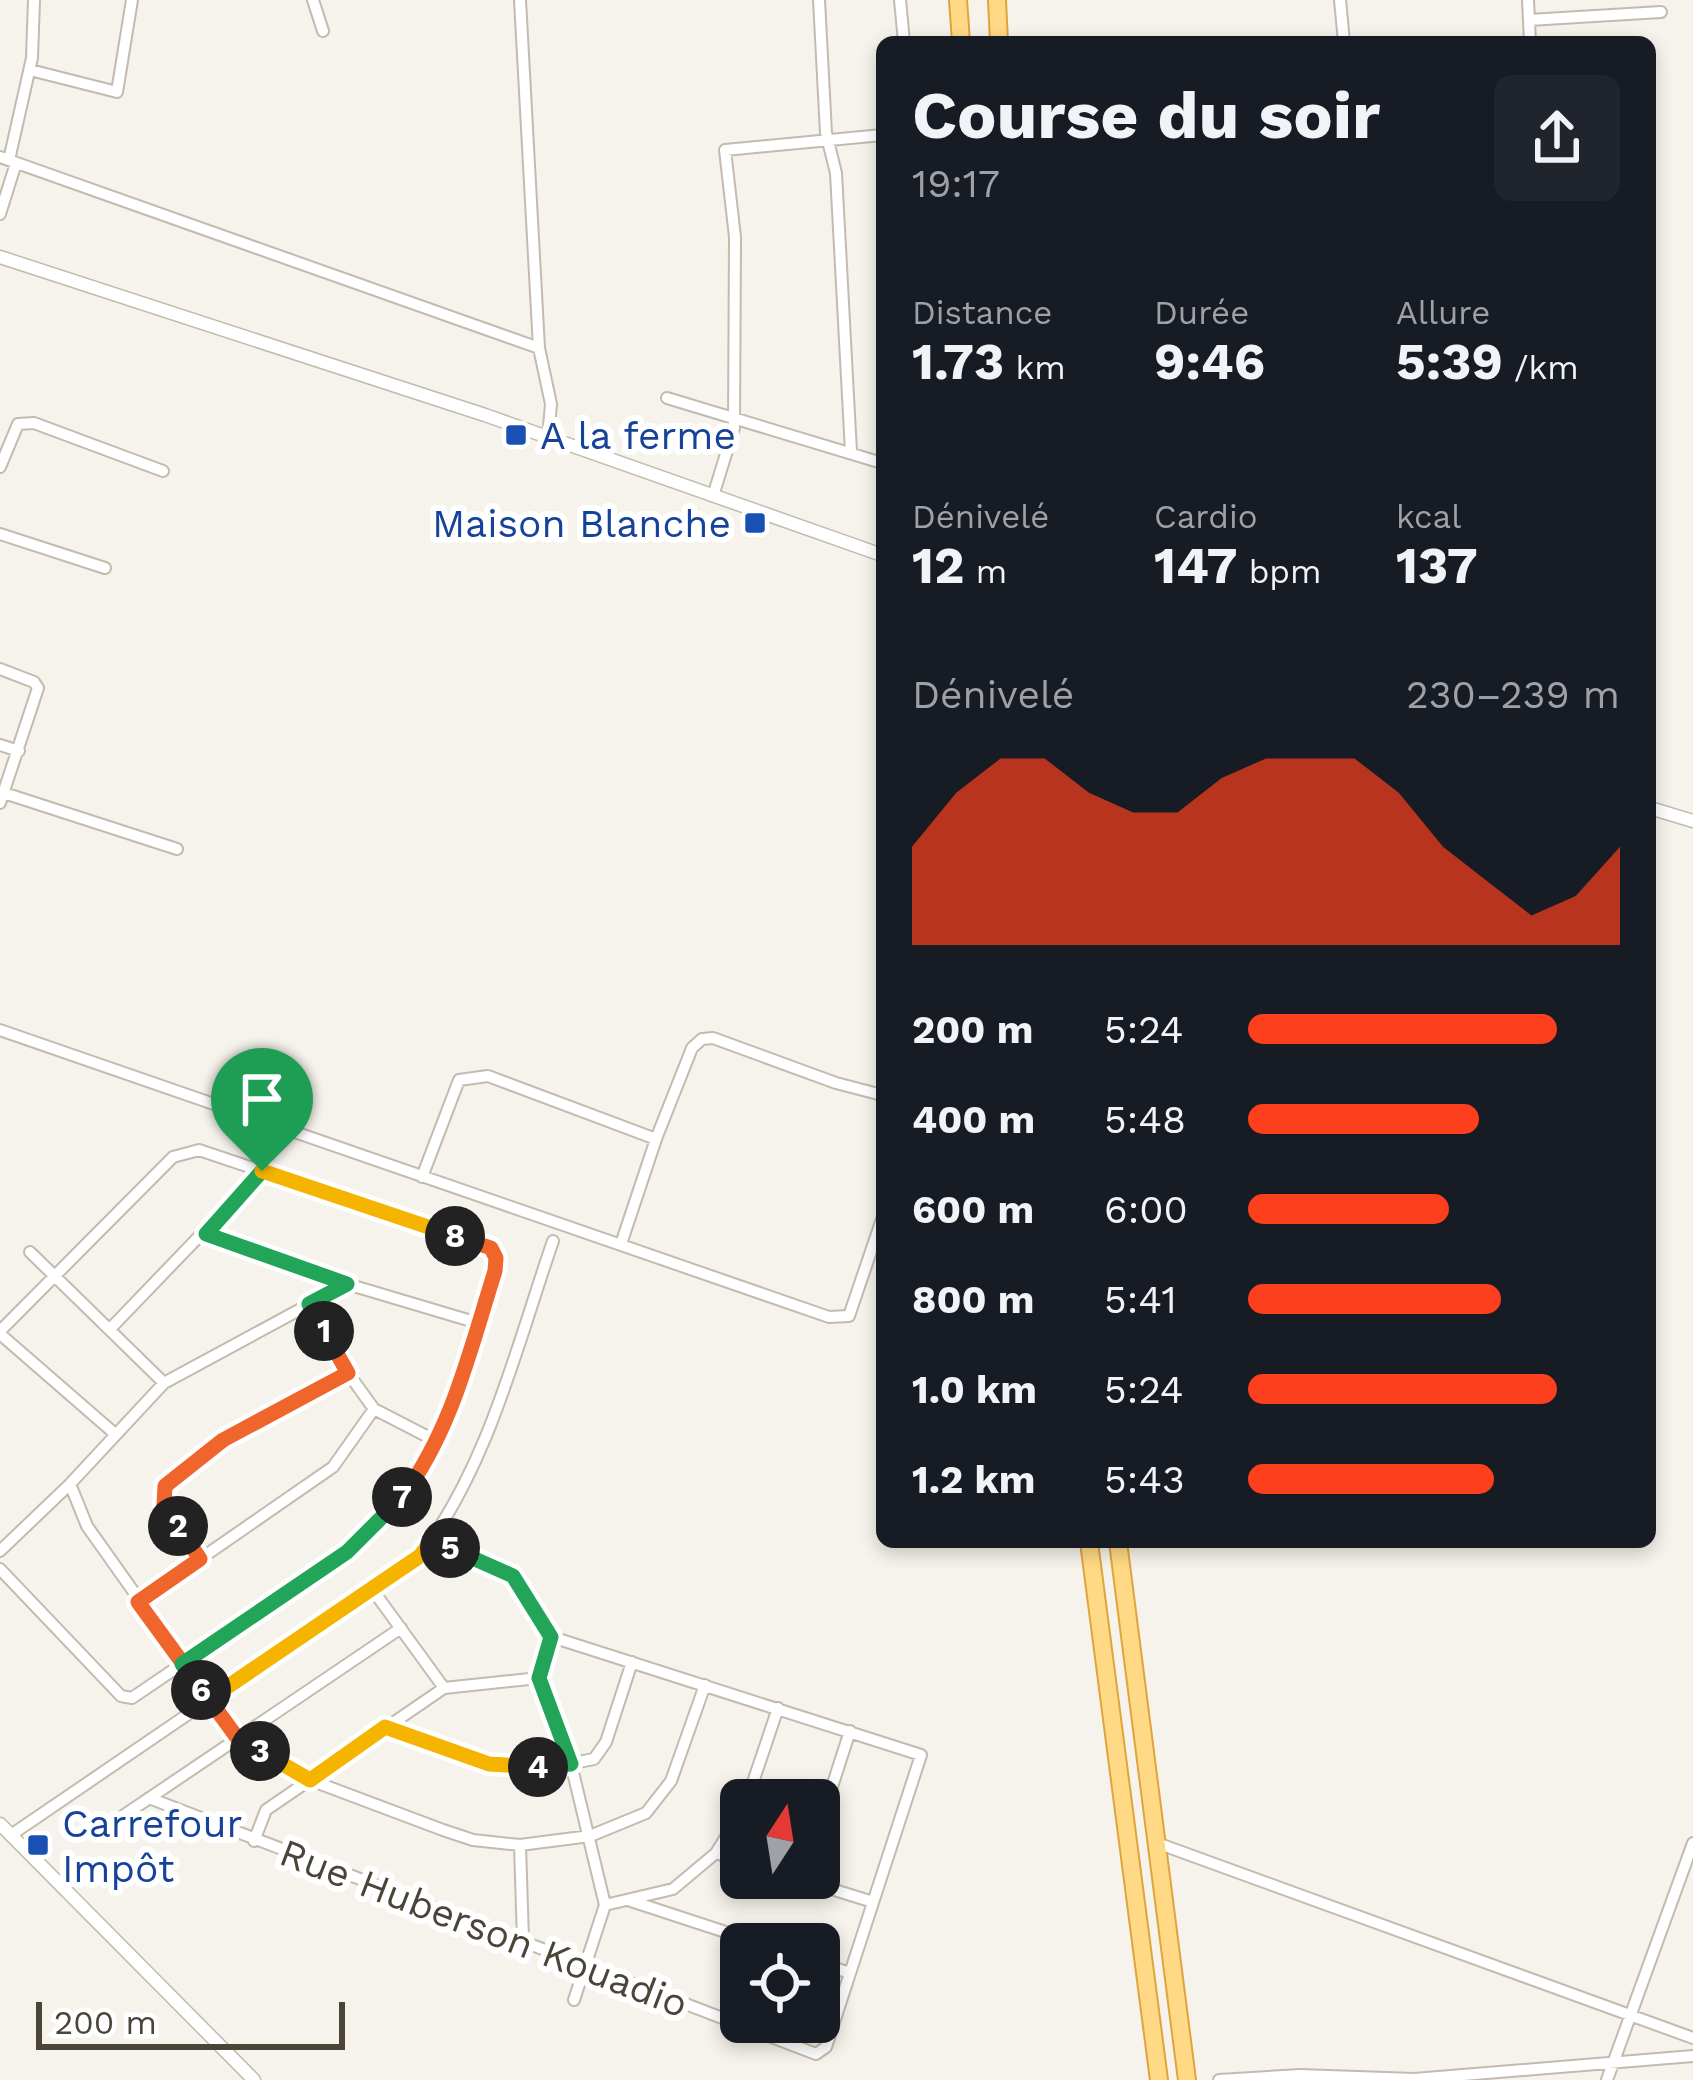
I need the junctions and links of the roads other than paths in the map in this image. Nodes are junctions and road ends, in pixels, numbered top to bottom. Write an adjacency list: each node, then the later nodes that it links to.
1 (34, 0): 19 (street)
2 (132, 0): 19 (street)
3 (313, 0): 13 (street)
4 (520, 0): 25 (street)
5 (819, 0): 21 (street)
6 (900, 0): 14 (street)
7 (958, 0): 15 (highway)
8 (997, 0): 16 (highway)
9 (1340, 0): 17 (street)
10 (1528, 0): 12 (street)
11 (1661, 13): 12 (street)
12 (1529, 20): 18 (street)
13 (323, 32)
14 (903, 36)
15 (961, 36)
16 (999, 36)
17 (1343, 36)
18 (1530, 36)
19 (30, 70): 22 (street)
20 (876, 136): 21 (street)
21 (829, 141): 27 (street); 29 (street)
22 (8, 160): 23 (street); 25 (street)
23 (0, 214)
24 (0, 257): 28 (street)
25 (538, 348): 28 (street)
26 (667, 398): 27 (street)
27 (733, 417): 29 (street); 33 (street)
28 (548, 438): 33 (street)
29 (851, 452): 30 (street)
30 (876, 461)
31 (0, 467): 32 (street)
32 (163, 471)
33 (713, 496): 35 (street)
34 (0, 533): 36 (street)
35 (876, 553)
36 (105, 568)
37 (0, 669): 39 (street)
38 (0, 745): 39 (street)
39 (19, 751): 40 (street)
40 (2, 798): 43 (street)
41 (1656, 810): 42 (street)
42 (1693, 821)
43 (177, 849)
44 (0, 1030): 48 (street)
45 (876, 1093): 46 (street)
46 (656, 1139): 48 (street); 52 (street)
47 (262, 1171): 49 (street); 54 (street); 57 (street)
48 (422, 1177): 52 (street)
49 (206, 1234): 55 (street); 58 (street)
50 (876, 1237): 52 (street)
51 (553, 1241): 66 (street)
52 (621, 1244)
53 (30, 1252): 54 (street)
54 (55, 1275): 58 (street); 59 (street)
55 (347, 1284): 56 (street); 57 (street)
56 (309, 1304): 60 (street); 61 (street)
57 (478, 1323): 64 (street)
58 (110, 1329): 61 (street)
59 (0, 1332): 63 (street)
60 (348, 1373): 62 (street); 70 (street)
61 (164, 1383): 63 (street)
62 (374, 1409): 64 (street); 70 (street)
63 (114, 1433): 65 (street)
64 (438, 1442): 77 (street)
65 (70, 1484): 69 (street); 73 (street)
66 (432, 1540): 72 (street); 75 (street)
67 (1090, 1548): 116 (highway)
68 (1119, 1548): 95 (highway)
69 (0, 1551)
70 (200, 1559): 73 (street)
71 (0, 1569): 77 (street)
72 (372, 1588): 74 (street); 81 (street)
73 (138, 1602): 77 (street)
74 (401, 1628): 80 (street); 85 (street)
75 (551, 1637): 76 (street, Rue Huberson Kouadio); 78 (street)
76 (632, 1662): 79 (street, Rue Huberson Kouadio); 86 (street)
77 (182, 1664): 81 (street)
78 (539, 1678): 80 (street); 86 (street)
79 (705, 1685): 82 (street, Rue Huberson Kouadio); 93 (street)
80 (444, 1688): 83 (street)
81 (208, 1700): 85 (street); 92 (street)
82 (778, 1708): 84 (street, Rue Huberson Kouadio); 87 (street)
83 (385, 1727): 86 (street); 89 (street)
84 (850, 1731): 88 (street); 103 (street, Rue Huberson Kouadio)
85 (238, 1739): 89 (street); 90 (street)
86 (571, 1764): 93 (street)
87 (754, 1779)
88 (834, 1779)
89 (310, 1780): 94 (street); 97 (street)
90 (149, 1798): 91 (street); 94 (street, Rue Huberson Kouadio)
91 (111, 1824)
92 (5, 1829): 115 (street)
93 (590, 1836): 97 (street); 104 (street)
94 (254, 1841): 106 (street, Rue Huberson Kouadio)
95 (1157, 1843): 111 (street); 117 (highway)
96 (1693, 1844): 111 (street)
97 (520, 1845): 106 (street)
98 (720, 1847): 99 (street)
99 (716, 1853): 100 (street); 102 (street)
100 (720, 1854)
101 (840, 1892): 103 (street)
102 (628, 1900): 104 (street); 105 (street)
103 (873, 1902): 109 (street, Rue Huberson Kouadio)
104 (605, 1905): 107 (street)
105 (720, 1930)
106 (524, 1940): 107 (street, Rue Huberson Kouadio)
107 (586, 1964): 109 (street, Rue Huberson Kouadio); 110 (street)
108 (840, 1970): 109 (street)
109 (850, 1973)
110 (574, 2000)
111 (1630, 2017): 112 (street); 114 (street)
112 (1693, 2038)
113 (1693, 2056): 114 (street)
114 (1612, 2065): 118 (street); 119 (street)
115 (254, 2080)
116 (1159, 2080)
117 (1187, 2080)
118 (1219, 2080)
119 (1607, 2080)

